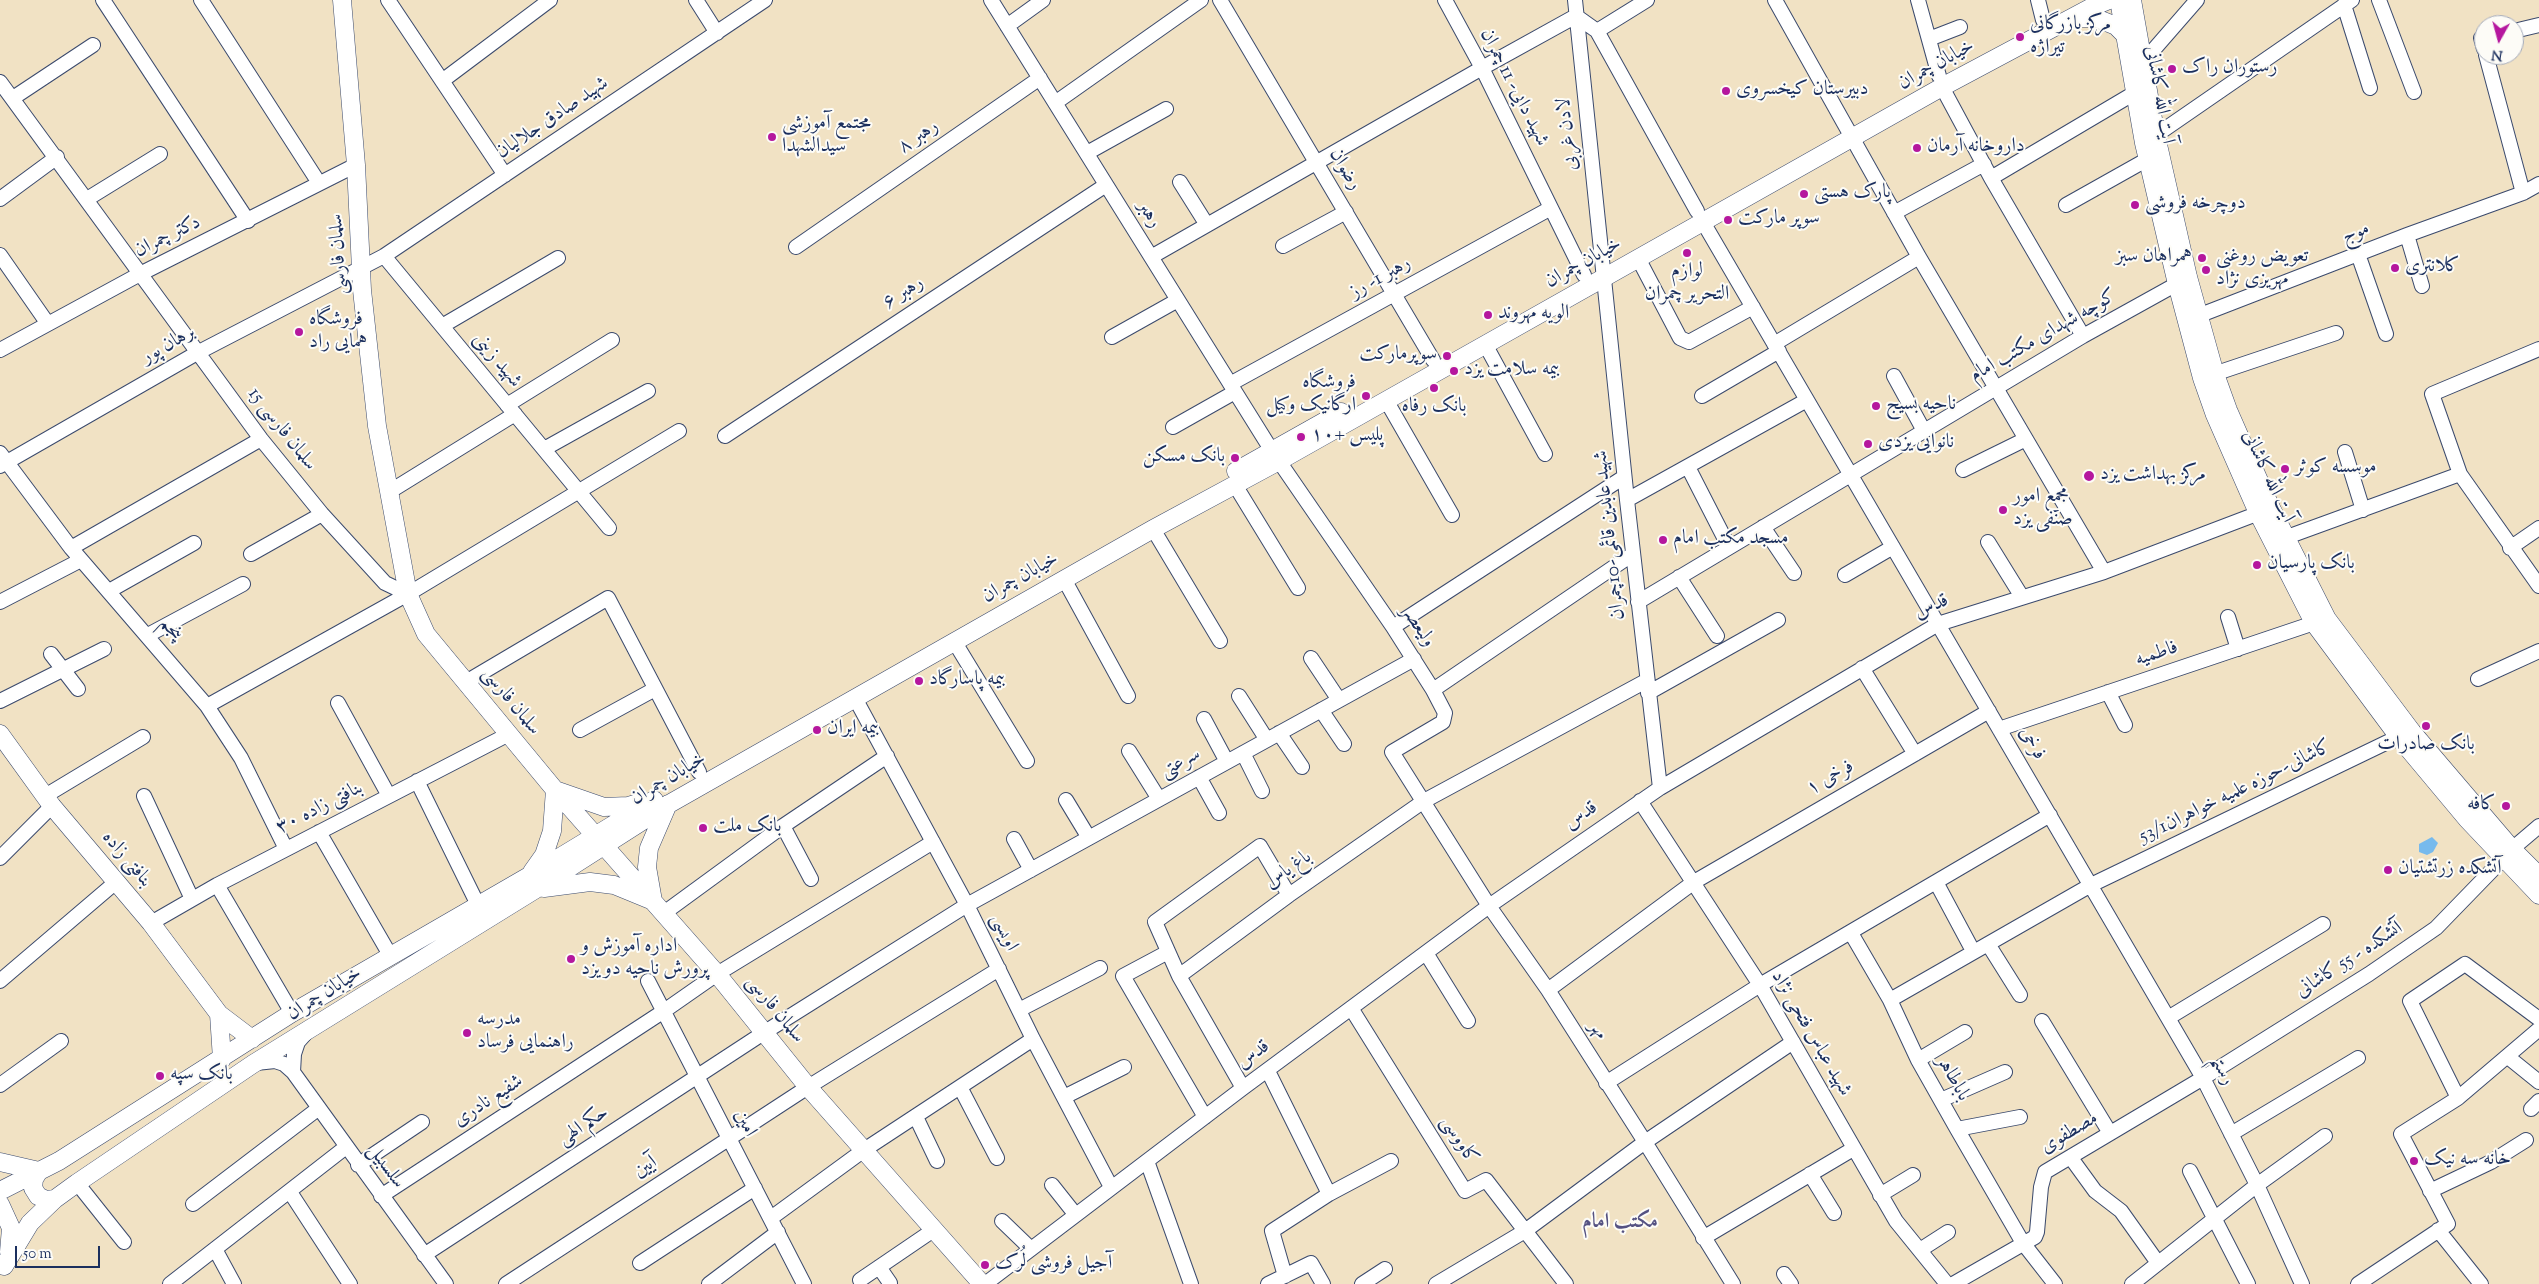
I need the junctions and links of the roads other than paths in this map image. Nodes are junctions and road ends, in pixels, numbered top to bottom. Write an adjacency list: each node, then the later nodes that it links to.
1 (103, 0): 72 (street)
2 (201, 0): 61 (street)
3 (342, 0): 57 (main road, سلمان فارسی)
4 (388, 0): 41 (street)
5 (550, 0): 41 (street)
6 (696, 0): 33 (street)
7 (765, 0): 33 (street, شهید صادق جلالیان)
8 (991, 0): 29 (street, رهبر)
9 (1043, 0): 29 (street)
10 (1201, 0): 48 (street)
11 (1220, 0): 55 (street, رضوان)
12 (1445, 0): 39 (street, شهید دایی- 11 چمران)
13 (1575, 0): 25 (street, لادن غربی)
14 (1647, 0): 32 (street)
15 (1774, 0): 50 (street)
16 (1918, 0): 35 (street)
17 (2038, 0): 27 (street)
18 (2083, 0): 27 (main road, خیابان چمران)
19 (2109, 0): 26 (main road, خیابان چمران)
20 (2119, 0): 34 (main road, آیت الله کاشانی)
21 (2132, 0): 37 (main road, آیت الله کاشانی)
22 (2197, 0): 37 (street)
23 (2379, 0): 46 (street)
24 (2348, 3): 44 (street); 51 (street)
25 (1576, 16): 32 (street); 39 (street); 85 (street, لادن غربی)
26 (2071, 18): 34 (main road); 42 (main road, خیابان چمران)
27 (2044, 20): 42 (main road, خیابان چمران)
28 (2539, 25): 31 (street)
29 (1007, 26): 40 (street, رهبر)
30 (1960, 27): 35 (street)
31 (2524, 29)
32 (1597, 31): 71 (street, فرخی)
33 (717, 32): 58 (street, شهید صادق جلالیان)
34 (2126, 36): 37 (main road, آیت الله کاشانی)
35 (1929, 39): 42 (street)
36 (94, 45): 47 (street)
37 (2136, 65): 45 (main road, آیت الله کاشانی)
38 (2489, 65): 64 (street)
39 (1482, 68): 55 (street); 68 (street, شهید دایی- 11 چمران)
40 (1040, 78): 48 (street, رهبر); 76 (street, رهبر ۸)
41 (442, 80): 58 (street)
42 (1941, 81): 50 (main road, خیابان چمران); 56 (street)
43 (0, 82): 47 (street, سلمان فارسی 15)
44 (2370, 88)
45 (2140, 90): 51 (main road, آیت الله کاشانی); 59 (street)
46 (2414, 92)
47 (13, 98): 54 (street, سلمان فارسی 15)
48 (1055, 103): 52 (street, رهبر)
49 (1166, 109): 52 (street)
50 (1849, 133): 70 (street); 71 (main road, خیابان چمران)
51 (2152, 148): 67 (street); 88 (main road, آیت الله کاشانی)
52 (1087, 153): 63 (street, رهبر)
53 (160, 154): 66 (street)
54 (57, 157): 65 (street); 66 (street, سلمان فارسی 15)
55 (1316, 162): 69 (street, رضوان); 73 (street)
56 (1984, 164): 59 (street); 70 (street)
57 (356, 165): 61 (street, دکتر چمران); 84 (main road, سلمان فارسی)
58 (505, 175): 79 (street, شهید صادق جلالیان)
59 (1991, 178): 98 (street)
60 (1180, 182): 73 (street)
61 (319, 183): 72 (street, دکتر چمران)
62 (2539, 184): 64 (street, موج)
63 (1106, 185): 81 (street, رهبر); 119 (street, رهبر ۶)
64 (2523, 193): 74 (street, موج)
65 (0, 199)
66 (87, 199): 86 (street, سلمان فارسی 15)
67 (2066, 205)
68 (1551, 208): 87 (street, شهید دایی- 11 چمران); 90 (street, رهبر 1- رز)
69 (1346, 212): 75 (street); 90 (street, رضوان)
70 (1894, 213): 80 (street)
71 (1700, 216): 83 (main road, خیابان چمران); 85 (main road, خیابان چمران); 92 (street, فرخی)
72 (248, 220): 86 (street, دکتر چمران)
73 (1207, 225): 81 (street)
74 (2407, 235): 77 (street, موج); 89 (street)
75 (1283, 246)
76 (796, 247)
77 (2358, 254): 93 (street, موج); 97 (street)
78 (0, 255): 94 (street)
79 (384, 256): 84 (street, شهید صادق جلالیان); 95 (street, شهید زینی)
80 (1919, 256): 102 (street); 110 (street)
81 (1151, 257): 91 (street, رهبر)
82 (558, 258): 95 (street)
83 (1638, 258): 85 (main road, خیابان چمران); 92 (street)
84 (361, 267): 105 (street, برهان پور); 134 (main road, سلمان فارسی)
85 (1603, 271): 87 (main road, خیابان چمران); 101 (main road, خیابان چمران); 131 (street, شهید عابدین قائمی-10چمران)
86 (140, 274): 94 (street, دکتر چمران); 105 (street, سلمان فارسی 15)
87 (1584, 275): 106 (main road, خیابان چمران)
88 (2182, 281): 93 (main road, آیت الله کاشانی); 98 (street, کوچه شهدای مکتب امام)
89 (2422, 286)
90 (1395, 295): 106 (street, رضوان); 109 (street, رهبر 1- رز)
91 (1178, 300): 99 (street); 109 (street, رهبر)
92 (1753, 307): 102 (street, فرخی)
93 (2193, 318): 108 (main road, آیت الله کاشانی)
94 (48, 324): 104 (street, دکتر چمران)
95 (442, 326): 115 (street, شهید زینی)
96 (2336, 333): 108 (street)
97 (2386, 334)
98 (2083, 336): 110 (street, کوچه شهدای مکتب امام)
99 (1112, 337)
100 (612, 340): 115 (street)
101 (1486, 344): 113 (main road, خیابان چمران); 124 (street)
102 (1777, 348): 112 (street); 114 (street, فرخی)
103 (2539, 349): 129 (street)
104 (0, 350)
105 (197, 353): 120 (street, سلمان فارسی 15); 126 (street, برهان پور)
106 (1433, 360): 125 (main road, خیابان چمران)
107 (1894, 376): 118 (street)
108 (2209, 376): 137 (main road, آیت الله کاشانی)
109 (1232, 388): 116 (street, رهبر 1- رز); 125 (street, رهبر)
110 (1996, 388): 118 (street, کوچه شهدای مکتب امام); 121 (street)
111 (648, 392): 122 (street)
112 (1702, 396)
113 (1386, 400): 125 (main road, خیابان چمران); 139 (street)
114 (1807, 400): 127 (street); 130 (street, فرخی)
115 (511, 410): 122 (street, شهید زینی); 134 (street)
116 (1173, 427)
117 (679, 430): 133 (street)
118 (1924, 431): 130 (street, کوچه شهدای مکتب امام)
119 (725, 436)
120 (261, 439): 138 (street, سلمان فارسی 15); 149 (street)
121 (2026, 439): 128 (street); 155 (street)
122 (544, 450): 133 (street, شهید زینی)
123 (2345, 452): 136 (street)
124 (1545, 454)
125 (1275, 456): 132 (main road, خیابان چمران); 171 (street, ولیعصر); 217 (main road, خیابان چمران)
126 (2, 460): 149 (street, پنجم)
127 (1688, 466): 135 (street); 147 (street)
128 (1963, 470)
129 (2460, 474): 136 (street); 150 (street)
130 (1851, 475): 140 (street, کوچه شهدای مکتب امام); 148 (street, فرخی)
131 (1624, 477): 135 (street, شهید عابدین قائمی-10چمران); 171 (street)
132 (1235, 485): 143 (main road, خیابان چمران); 161 (street)
133 (578, 491): 141 (street, شهید زینی); 163 (street)
134 (389, 492): 163 (main road, سلمان فارسی)
135 (1627, 500): 152 (street, شهید عابدین قائمی-10چمران)
136 (2363, 510): 144 (street)
137 (2265, 511): 144 (main road, آیت الله کاشانی); 155 (street, قدس)
138 (322, 514): 151 (street); 163 (street, سلمان فارسی 15)
139 (1452, 515)
140 (1763, 527): 147 (street, کوچه شهدای مکتب امام); 154 (street)
141 (608, 528)
142 (2539, 528): 150 (street)
143 (1153, 529): 158 (main road, خیابان چمران); 175 (street)
144 (2280, 539): 169 (main road, آیت الله کاشانی)
145 (1988, 542): 164 (street)
146 (194, 544): 162 (street)
147 (1729, 547): 157 (street, کوچه شهدای مکتب امام)
148 (1893, 547): 156 (street); 170 (street, فرخی)
149 (71, 548): 153 (street, پنجم)
150 (2510, 548): 160 (street)
151 (251, 554)
152 (1632, 554): 166 (street, شهید عابدین قائمی-10چمران); 189 (street)
153 (81, 560): 162 (street, پنجم); 165 (street)
154 (1794, 572)
155 (2104, 572): 164 (street, قدس)
156 (1845, 575)
157 (1679, 577): 166 (street, کوچه شهدای مکتب امام); 173 (street)
158 (1064, 579): 174 (main road, خیابان چمران); 191 (street)
159 (243, 584): 172 (street)
160 (2539, 586)
161 (1298, 588)
162 (109, 591): 172 (street, پنجم)
163 (408, 594): 185 (main road, سلمان فارسی); 197 (street)
164 (2022, 597): 170 (street, قدس)
165 (0, 602)
166 (1638, 602): 186 (street, شهید عابدین قائمی-10چمران)
167 (2228, 617): 177 (street)
168 (1778, 620): 186 (street, باغ یاس)
169 (2320, 621): 177 (street, فاطمیه); 206 (main road, آیت الله کاشانی); 241 (main road, آیت الله کاشانی)
170 (1938, 624): 182 (street, قدس); 199 (street, فرخی)
171 (1393, 627): 181 (street, ولیعصر)
172 (148, 635): 197 (street, پنجم)
173 (1717, 636)
174 (954, 641): 193 (main road, خیابان چمران); 214 (street)
175 (1220, 641)
176 (104, 649): 183 (street)
177 (2238, 649): 190 (street, فاطمیه)
178 (2539, 651): 184 (street)
179 (51, 654): 183 (street)
180 (1311, 658): 194 (street)
181 (1414, 659): 189 (street, ولیعصر); 194 (street, سرعتی)
182 (1862, 668): 212 (street); 220 (street, قدس)
183 (62, 670): 188 (street); 195 (street)
184 (2478, 679)
185 (466, 682): 187 (street); 204 (main road, سلمان فارسی)
186 (1647, 687): 220 (street, شهید عابدین قائمی-10چمران); 229 (street, باغ یاس)
187 (655, 688): 203 (street); 217 (street)
188 (78, 689)
189 (1433, 690): 229 (street, ولیعصر)
190 (2108, 692): 201 (street); 202 (street, فاطمیه)
191 (1128, 696)
192 (1239, 696): 205 (street)
193 (856, 698): 213 (street, اویسی); 226 (main road, خیابان چمران)
194 (1339, 700): 198 (street, سرعتی)
195 (0, 701)
196 (338, 703): 224 (street)
197 (208, 706): 240 (street, پنجم)
198 (1321, 710): 205 (street, سرعتی); 208 (street)
199 (1989, 711): 202 (street, فرخی); 212 (street, فرخی ۱)
200 (1204, 719): 215 (street)
201 (2125, 725)
202 (1999, 729): 232 (street, فرخی)
203 (580, 730)
204 (509, 734): 219 (street, بنافتی زاده ۳۰); 221 (main road, سلمان فارسی)
205 (1273, 736): 211 (street, سرعتی); 216 (street)
206 (2398, 736): 241 (main road, آیت الله کاشانی); 251 (street, 53/1کاشانی-حوزه علمیه خواهران)
207 (143, 737): 228 (street)
208 (1344, 744)
209 (3, 745): 228 (main road, بنافتی زاده)
210 (1130, 751): 225 (street)
211 (1243, 753): 215 (street, سرعتی); 222 (street)
212 (1915, 754): 247 (street, فرخی ۱)
213 (887, 756): 233 (street); 239 (street, اویسی)
214 (1028, 762)
215 (1227, 762): 218 (street, سرعتی)
216 (1302, 767)
217 (699, 772): 226 (main road, خیابان چمران)
218 (1199, 777): 225 (street, سرعتی); 231 (street)
219 (417, 781): 224 (street, بنافتی زاده ۳۰); 258 (street)
220 (1660, 788): 230 (street, قدس)
221 (555, 790): 226 (main road); 238 (main road, سلمان فارسی); 249 (main road)
222 (1262, 791)
223 (144, 796): 254 (street)
224 (389, 796): 235 (street, بنافتی زاده ۳۰)
225 (1159, 799): 237 (street, سرعتی)
226 (665, 800): 238 (main road, خیابان چمران); 257 (main road)
227 (1066, 800): 237 (street)
228 (48, 801): 242 (street); 246 (main road, بنافتی زاده)
229 (1424, 801): 252 (street, باغ یاس); 256 (street, مهر)
230 (1640, 802): 247 (street, شهید عباس فتحی نژاد); 256 (street, قدس)
231 (1219, 814)
232 (2050, 816): 248 (street); 251 (street, فرخی)
233 (783, 826): 245 (street); 257 (street)
234 (2539, 826): 241 (street, آتشکده - 55 کاشانی)
235 (319, 832): 240 (street, بنافتی زاده ۳۰); 266 (street)
236 (1014, 838): 243 (street)
237 (1089, 838): 243 (street, سرعتی)
238 (599, 841): 249 (main road, خیابان چمران); 257 (main road, سلمان فارسی)
239 (933, 842): 255 (street, اویسی); 269 (street, شفیع نادری)
240 (286, 849): 250 (street, بنافتی زاده ۳۰)
241 (2508, 854): 244 (main road, آیت الله کاشانی); 253 (main road, آیت الله کاشانی); 304 (street, آتشکده - 55 کاشانی)
242 (0, 858)
243 (1031, 870): 255 (street, سرعتی)
244 (2539, 876)
245 (811, 879)
246 (116, 882): 259 (main road, بنافتی زاده); 271 (street)
247 (1694, 882): 273 (street, شهید عباس فتحی نژاد); 274 (street, فرخی ۱)
248 (1936, 882): 261 (street); 264 (street)
249 (532, 883): 257 (main road); 258 (main road, خیابان چمران)
250 (216, 885): 254 (street, بنافتی زاده ۳۰); 280 (street)
251 (2090, 885): 262 (street, 53/1کاشانی-حوزه علمیه خواهران); 282 (street, رستم)
252 (1289, 895): 263 (street); 270 (street, باغ یاس)
253 (2539, 895)
254 (192, 899): 259 (street, بنافتی زاده ۳۰)
255 (967, 905): 268 (street, اویسی); 288 (street, سرعتی)
256 (1489, 906): 265 (street, قدس); 274 (street, مهر)
257 (658, 907): 269 (main road, سلمان فارسی)
258 (482, 913): 266 (main road, خیابان چمران); 287 (main road, خیابان چمران)
259 (151, 923): 281 (main road, بنافتی زاده)
260 (2323, 924): 282 (street)
261 (1851, 932): 273 (street); 276 (street, باباطاهر)
262 (1988, 944): 264 (street, 53/1کاشانی-حوزه علمیه خواهران); 275 (street)
263 (1166, 948): 270 (street); 317 (street)
264 (1973, 951): 276 (street, 53/1کاشانی-حوزه علمیه خواهران)
265 (1426, 953): 277 (street, قدس); 284 (street)
266 (390, 955): 280 (main road, خیابان چمران)
267 (1100, 968): 278 (street)
268 (999, 969): 278 (street, اویسی); 308 (street, آیین)
269 (717, 974): 279 (street, شفیع نادری); 288 (main road, سلمان فارسی)
270 (1179, 976): 310 (street)
271 (0, 981)
272 (648, 981): 279 (street, امین)
273 (1760, 985): 293 (street, شهید عباس فتحی نژاد); 306 (street)
274 (1548, 990): 306 (street, مهر)
275 (2020, 994)
276 (1890, 1000): 297 (street, باباطاهر)
277 (1351, 1008): 300 (street, قدس); 362 (street, کاووسی)
278 (1019, 1010): 291 (street, اویسی)
279 (664, 1011): 303 (street, امین); 350 (street, شفیع نادری)
280 (292, 1013): 290 (main road, خیابان چمران)
281 (219, 1014): 290 (main road, بنافتی زاده); 296 (main road)
282 (2168, 1018): 304 (street, رستم)
283 (2539, 1019): 312 (street)
284 (1468, 1021)
285 (2042, 1021): 320 (street)
286 (2539, 1029): 294 (street)
287 (308, 1030): 298 (main road, خیابان چمران); 301 (street)
288 (765, 1032): 303 (street, حکم الهی); 308 (main road, سلمان فارسی)
289 (1965, 1032): 297 (street)
290 (252, 1039): 296 (main road, خیابان چمران)
291 (1033, 1039): 309 (street); 311 (street, اویسی)
292 (61, 1041): 307 (street)
293 (1793, 1042): 325 (street); 327 (street, شهید عباس فتحی نژاد)
294 (2508, 1057): 305 (street); 312 (street)
295 (2358, 1058): 321 (street)
296 (222, 1059): 336 (main road, خیابان چمران)
297 (1918, 1060): 313 (street, باباطاهر)
298 (253, 1064): 301 (street, سلسبیل); 340 (main road, خیابان چمران)
299 (1124, 1067): 311 (street)
300 (1268, 1071): 310 (street, قدس); 348 (street)
301 (293, 1072): 314 (street, سلسبیل)
302 (2004, 1072): 313 (street)
303 (698, 1077): 323 (street, امین); 370 (street, حکم الهی)
304 (2203, 1078): 320 (street, مصطفوی); 321 (street, رستم)
305 (2539, 1082)
306 (1606, 1083): 325 (street, مهر)
307 (0, 1085)
308 (808, 1087): 323 (street, آیین); 328 (main road, سلمان فارسی)
309 (960, 1087): 315 (street); 329 (street)
310 (1244, 1088): 317 (street, قدس)
311 (1064, 1097): 343 (street, اویسی)
312 (2458, 1098): 346 (street)
313 (1940, 1100): 319 (street, باباطاهر)
314 (319, 1108): 326 (street, سلسبیل); 353 (street)
315 (916, 1116): 328 (street); 332 (street)
316 (2020, 1116): 319 (street)
317 (1205, 1117): 331 (street, قدس)
318 (422, 1122): 335 (street)
319 (1957, 1129): 366 (street, باباطاهر)
320 (2110, 1133): 330 (street, مصطفوی)
321 (2231, 1134): 342 (street, رستم)
322 (2325, 1136): 342 (street)
323 (729, 1138): 344 (street, امین); 383 (street, آیین)
324 (2526, 1140): 346 (street)
325 (1645, 1142): 362 (street); 364 (street, مهر)
326 (346, 1147): 335 (street, سلسبیل); 347 (street)
327 (1853, 1149): 338 (street); 349 (street, شهید عباس فتحی نژاد)
328 (864, 1150): 356 (street); 359 (main road, سلمان فارسی)
329 (997, 1158)
330 (2071, 1158): 366 (street, مصطفوی); 372 (street)
331 (1147, 1160): 343 (street, قدس); 387 (street)
332 (937, 1161)
333 (1391, 1161): 348 (street)
334 (0, 1162): 336 (main road)
335 (358, 1165): 350 (street, سلسبیل)
336 (39, 1171): 345 (main road, خیابان چمران); 351 (main road)
337 (2190, 1172): 357 (street)
338 (1810, 1174): 354 (street); 364 (street)
339 (1913, 1175): 349 (street)
340 (77, 1183): 351 (main road, خیابان چمران); 365 (street)
341 (1052, 1185): 355 (street)
342 (2257, 1185): 357 (street); 399 (street, رستم)
343 (1111, 1187): 355 (street, قدس)
344 (755, 1188): 356 (street, امین); 371 (street)
345 (0, 1191)
346 (2430, 1191): 360 (street)
347 (290, 1192): 368 (street); 381 (street)
348 (1329, 1194): 376 (street)
349 (1880, 1195): 369 (street, شهید عباس فتحی نژاد)
350 (382, 1196): 370 (street, سلسبیل)
351 (55, 1199): 375 (main road, خیابان چمران)
352 (0, 1204): 375 (main road)
353 (192, 1204)
354 (1834, 1213)
355 (1075, 1214): 367 (street, قدس)
356 (771, 1218): 361 (street, امین)
357 (2215, 1218): 372 (street); 398 (street)
358 (1002, 1221): 367 (street)
359 (935, 1229): 373 (street); 386 (main road, سلمان فارسی)
360 (2438, 1230): 400 (street); 401 (street)
361 (778, 1232): 384 (street); 385 (street, امین)
362 (1525, 1232): 391 (street); 392 (street, کاووسی)
363 (1948, 1232): 369 (street)
364 (1703, 1238): 393 (street, مهر)
365 (124, 1242)
366 (2023, 1243): 395 (street, مصطفوی); 396 (street, باباطاهر)
367 (1030, 1248): 386 (street, قدس)
368 (216, 1250): 379 (street); 380 (street)
369 (1920, 1250): 394 (street, شهید عباس فتحی نژاد)
370 (424, 1255): 382 (street, سلسبیل)
371 (640, 1263)
372 (2158, 1263): 397 (street)
373 (879, 1267): 377 (street); 378 (street)
374 (1385, 1269): 390 (street)
375 (2, 1271)
376 (1285, 1276): 388 (street); 389 (street)
377 (860, 1280)
378 (890, 1283)
379 (170, 1284)
380 (234, 1284)
381 (350, 1284)
382 (446, 1284)
383 (506, 1284)
384 (709, 1284)
385 (804, 1284)
386 (983, 1284)
387 (1191, 1284)
388 (1268, 1284)
389 (1322, 1284)
390 (1362, 1284)
391 (1436, 1284)
392 (1566, 1284)
393 (1733, 1284)
394 (1947, 1284)
395 (1953, 1284)
396 (2056, 1284)
397 (2132, 1284)
398 (2248, 1284)
399 (2302, 1284)
400 (2358, 1284)
401 (2481, 1284)

